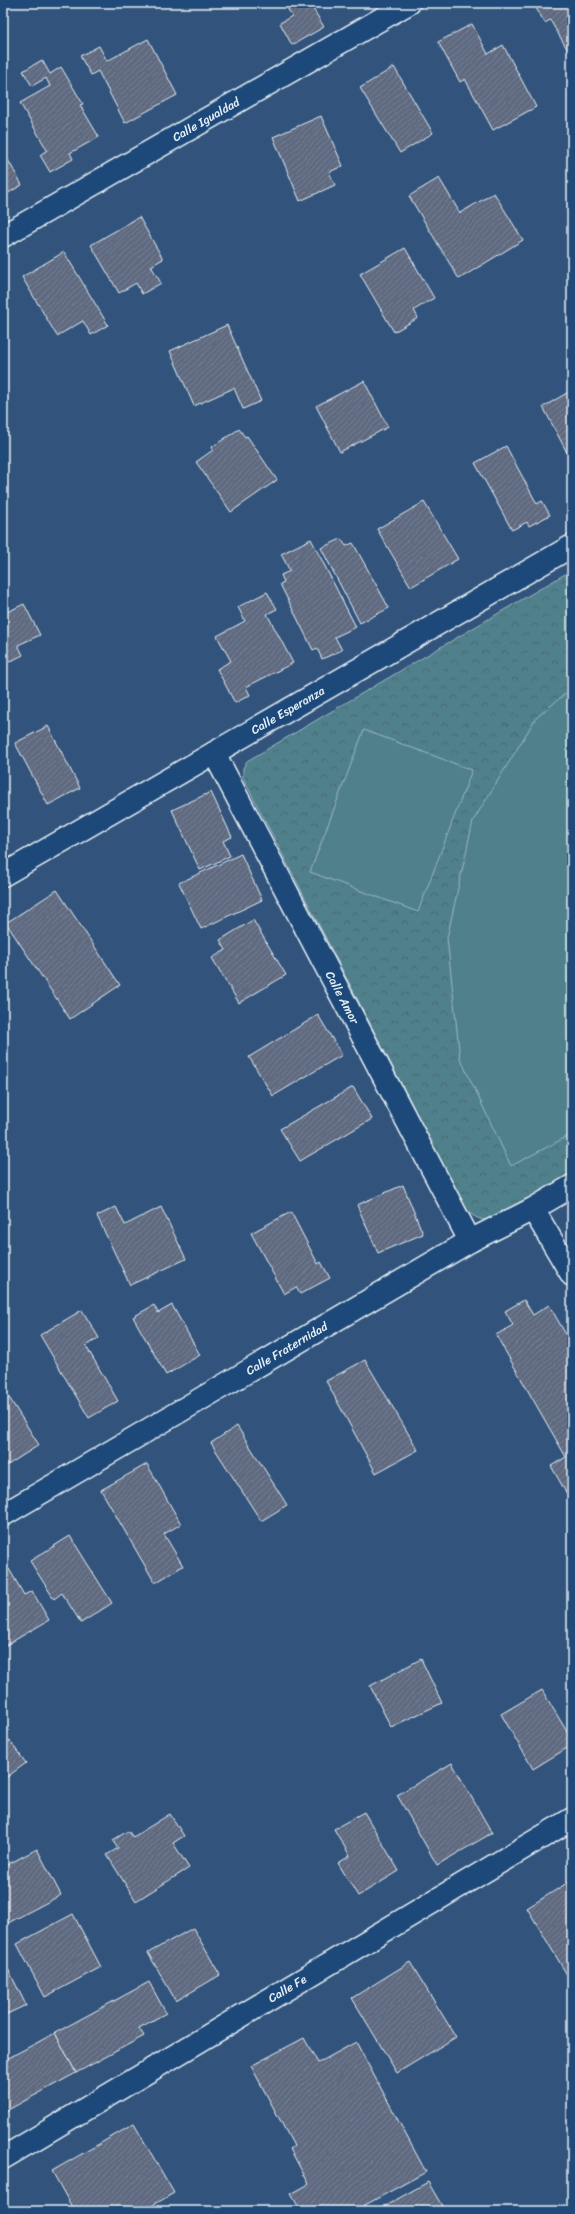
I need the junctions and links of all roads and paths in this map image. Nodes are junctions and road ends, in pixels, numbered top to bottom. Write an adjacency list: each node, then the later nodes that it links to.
1 (409, 3): 2 (street, Calle Igualdad)
2 (3, 236)
3 (572, 546): 4 (street, Calle Esperanza)
4 (214, 753): 5 (street, Calle Esperanza); 8 (street, Calle Amor)
5 (3, 875)
6 (572, 1186): 7 (street, Calle Fraternidad)
7 (533, 1210): 8 (street, Calle Fraternidad); 9 (street)
8 (470, 1241): 10 (street, Calle Fraternidad)
9 (572, 1275)
10 (3, 1515)
11 (572, 1819): 12 (street, Calle Fe)
12 (3, 2158)

